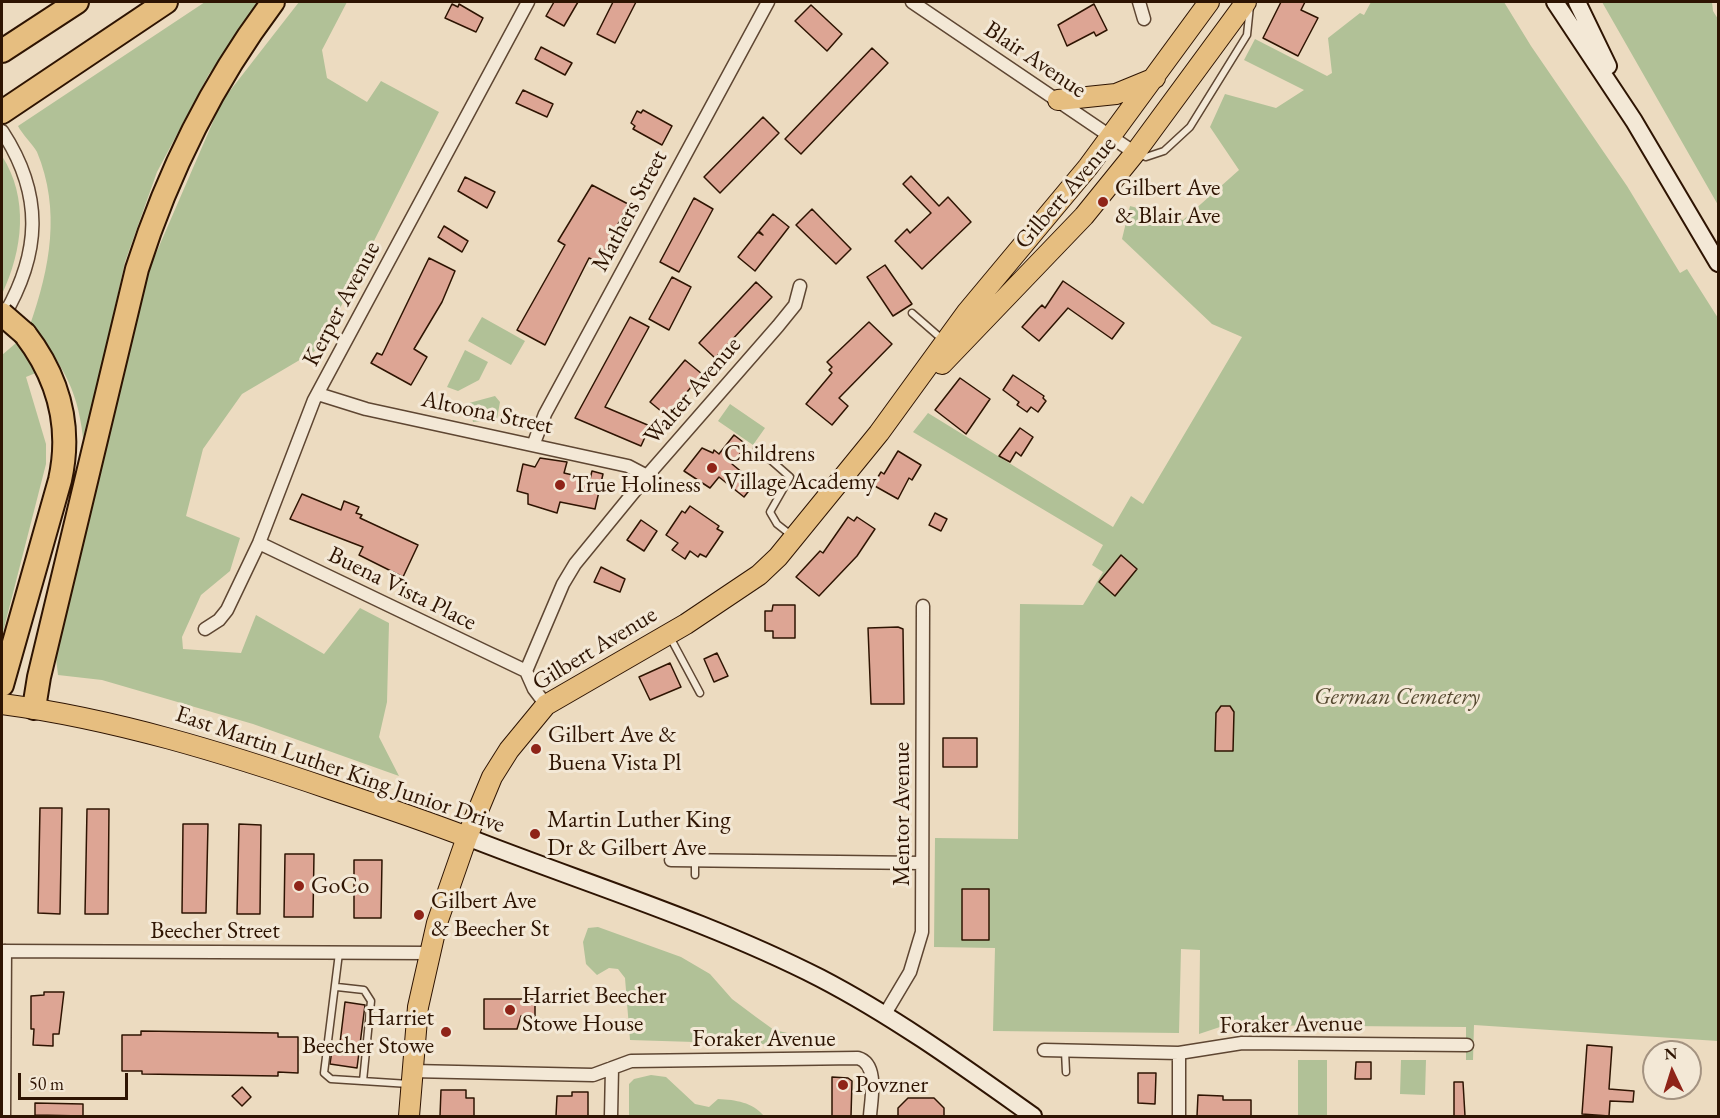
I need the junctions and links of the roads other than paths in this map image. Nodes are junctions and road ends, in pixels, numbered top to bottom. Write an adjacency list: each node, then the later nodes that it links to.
1 (77, 2): 13 (highway)
2 (166, 2): 16 (highway)
3 (273, 2): 42 (highway)
4 (528, 2): 27 (street, Kerper Avenue)
5 (768, 2): 29 (street, Mathers Street)
6 (912, 2): 15 (street, Blair Avenue)
7 (1139, 2): 12 (street)
8 (1209, 2): 14 (main road, Gilbert Avenue)
9 (1249, 2): 20 (main road, Gilbert Avenue); 20 (lane)
10 (1555, 2): 17 (main road)
11 (1577, 2): 17 (main road)
12 (1144, 19)
13 (2, 51)
14 (1155, 78): 15 (main road); 19 (main road, Gilbert Avenue)
15 (1058, 100): 19 (street, Blair Avenue)
16 (2, 112)
17 (1634, 120): 21 (main road)
18 (2, 131): 25 (street)
19 (1112, 137): 20 (street, Blair Avenue); 26 (main road, Gilbert Avenue)
20 (1135, 153): 28 (main road, Gilbert Avenue)
21 (1719, 262)
22 (800, 286): 31 (street, Walter Avenue)
23 (912, 313): 26 (lane)
24 (2, 314): 38 (highway, bridge)
25 (2, 320)
26 (946, 342): 28 (main road, Gilbert Avenue)
27 (318, 394): 29 (street, Altoona Street); 33 (street, Kerper Avenue)
28 (903, 401): 32 (main road, Gilbert Avenue)
29 (534, 443): 31 (street, Altoona Street)
30 (757, 448): 32 (lane)
31 (647, 476): 37 (street, Walter Avenue)
32 (794, 538): 36 (main road, Gilbert Avenue)
33 (259, 543): 35 (street, Kerper Avenue); 37 (street, Buena Vista Place)
34 (923, 606): 46 (street, Mentor Avenue)
35 (205, 629)
36 (668, 634): 39 (lane); 41 (main road, Gilbert Avenue)
37 (526, 671): 41 (street)
38 (2, 685)
39 (700, 693)
40 (2, 704): 42 (main road, East Martin Luther King Junior Drive)
41 (546, 705): 43 (main road, Gilbert Avenue)
42 (34, 708): 43 (main road, East Martin Luther King Junior Drive)
43 (467, 837): 50 (main road, Gilbert Avenue); 52 (main road, East Martin Luther King Junior Drive)
44 (671, 860): 45 (street)
45 (695, 861): 46 (street); 47 (lane)
46 (922, 863): 52 (street, Mentor Avenue)
47 (695, 875)
48 (3, 951): 49 (street, Beecher Street); 61 (street)
49 (339, 952): 50 (street, Beecher Street); 51 (lane)
50 (429, 953): 59 (main road, Gilbert Avenue)
51 (337, 987): 60 (lane); 60 (lane)
52 (885, 1014): 65 (main road, East Martin Luther King Junior Drive)
53 (1467, 1045): 56 (street, Foraker Avenue)
54 (1044, 1050): 55 (street, Foraker Avenue)
55 (1065, 1051): 56 (street, Foraker Avenue); 58 (lane)
56 (1179, 1053): 66 (street)
57 (612, 1068): 59 (street, Foraker Avenue); 63 (street); 64 (street, Foraker Avenue)
58 (1066, 1072)
59 (412, 1078): 60 (lane); 62 (main road, Gilbert Avenue)
60 (363, 1081)
61 (4, 1116)
62 (409, 1116)
63 (611, 1116)
64 (870, 1116)
65 (1033, 1116)
66 (1179, 1116)

